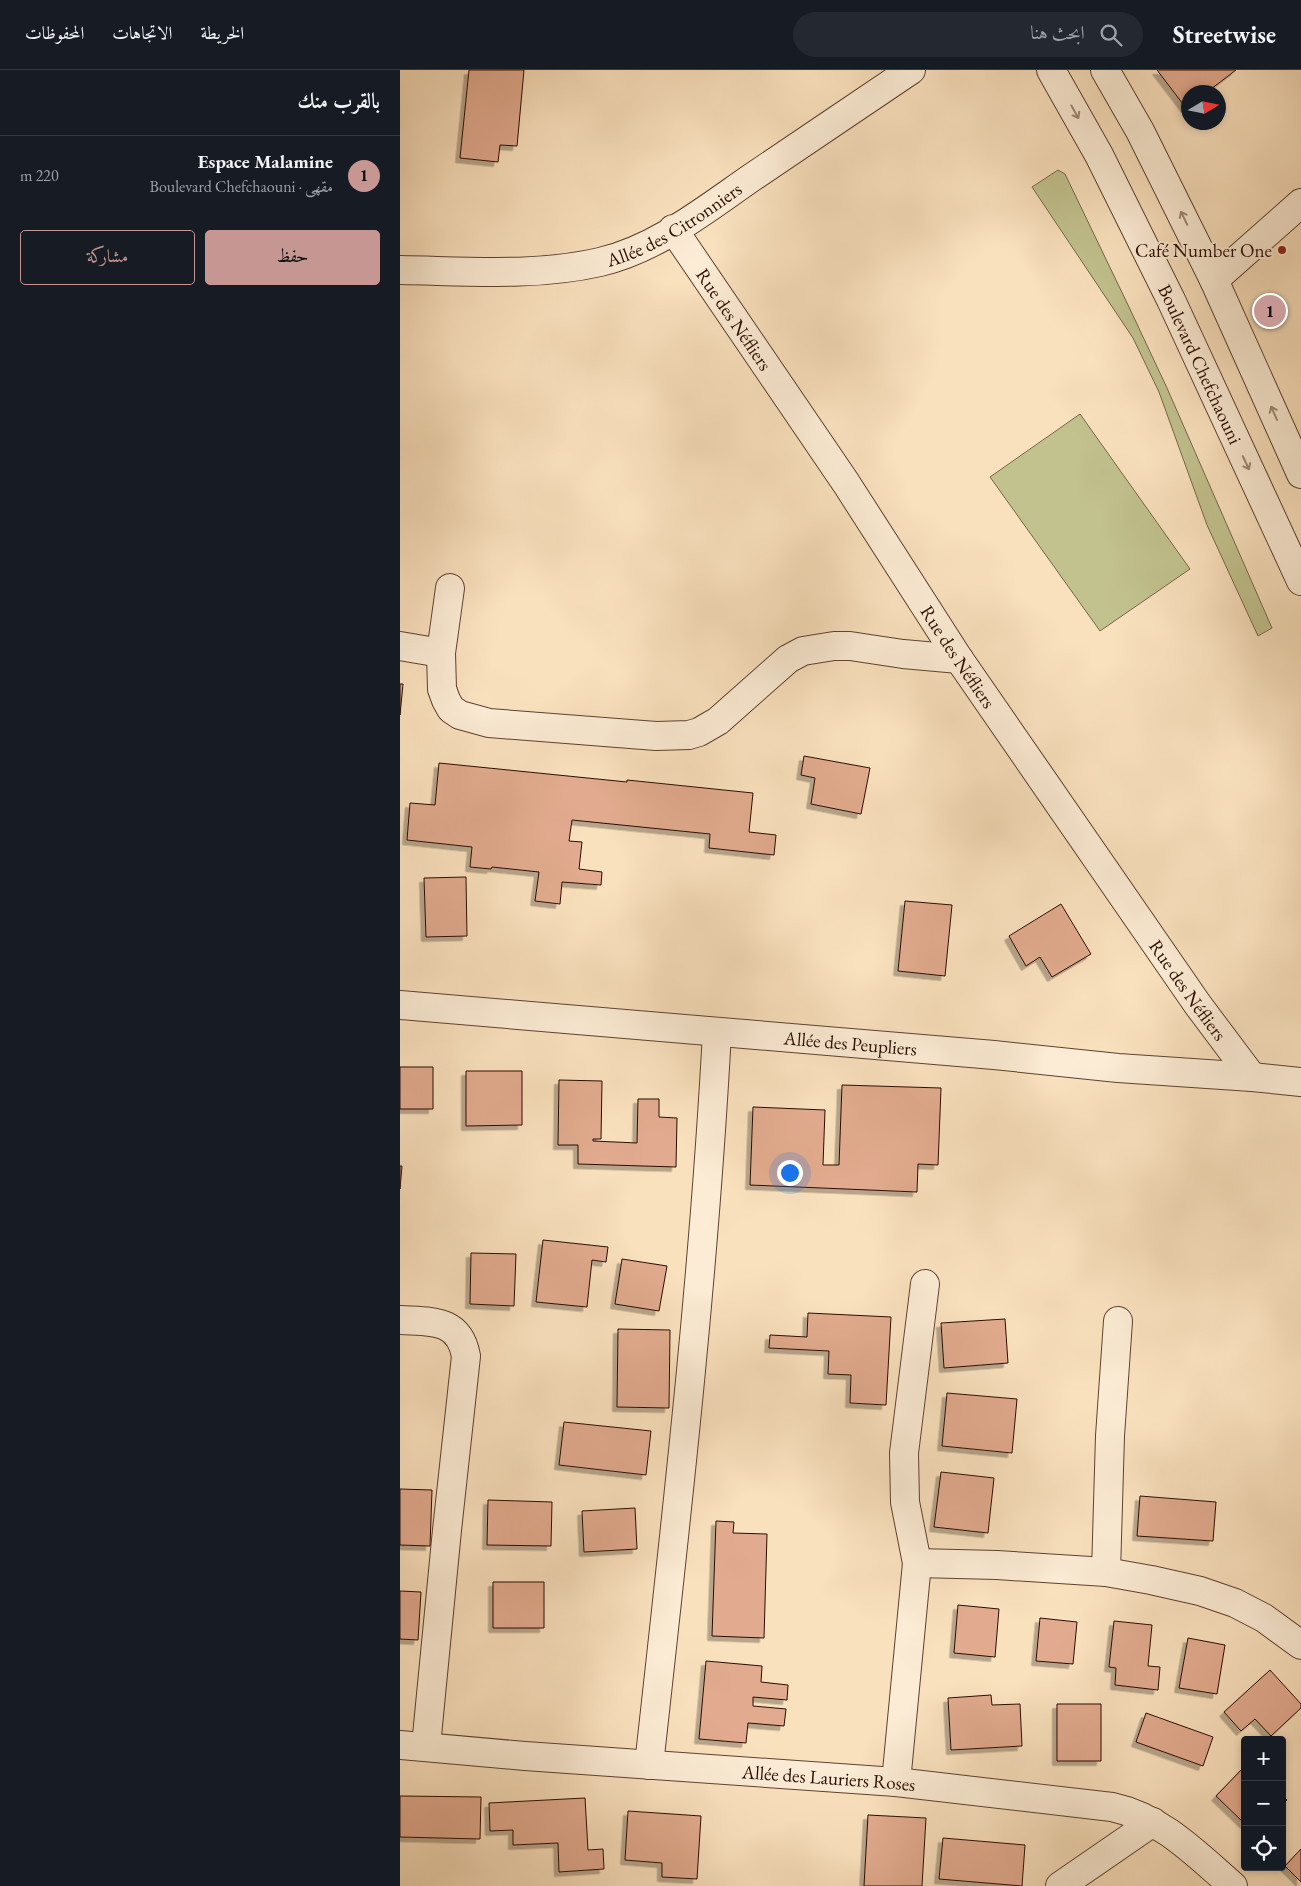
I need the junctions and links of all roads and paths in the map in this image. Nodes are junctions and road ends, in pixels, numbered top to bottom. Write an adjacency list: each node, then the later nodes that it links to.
1 (911, 70): 5 (street, Allée des Citronniers)
2 (1051, 70): 9 (street, Boulevard Chefchaouni, one-way to 9)
3 (1105, 70): 7 (street, one-way to 3)
4 (1301, 203): 7 (street)
5 (673, 229): 6 (street, Allée des Citronniers); 13 (street, Rue des Néfliers)
6 (400, 270)
7 (1214, 280): 8 (street, one-way to 7)
8 (1301, 474)
9 (1301, 581)
10 (450, 588): 12 (street)
11 (400, 646): 12 (street)
12 (441, 653): 13 (street)
13 (959, 659): 16 (street, Rue des Néfliers)
14 (400, 1005): 15 (street, Allée des Peupliers)
15 (717, 1032): 16 (street, Allée des Peupliers); 25 (street)
16 (1252, 1077): 17 (street, Allée des Peupliers)
17 (1301, 1082)
18 (924, 1284): 21 (street)
19 (400, 1320): 24 (street)
20 (1118, 1321): 22 (street)
21 (917, 1563): 22 (street); 26 (street)
22 (1106, 1572): 23 (street)
23 (1301, 1645)
24 (413, 1746): 25 (street, Allée des Lauriers Roses)
25 (649, 1765): 26 (street, Allée des Lauriers Roses)
26 (896, 1782): 27 (street, Allée des Lauriers Roses)
27 (1154, 1822): 28 (street); 29 (street, Allée des Lauriers Roses)
28 (1060, 1886)
29 (1233, 1886)

